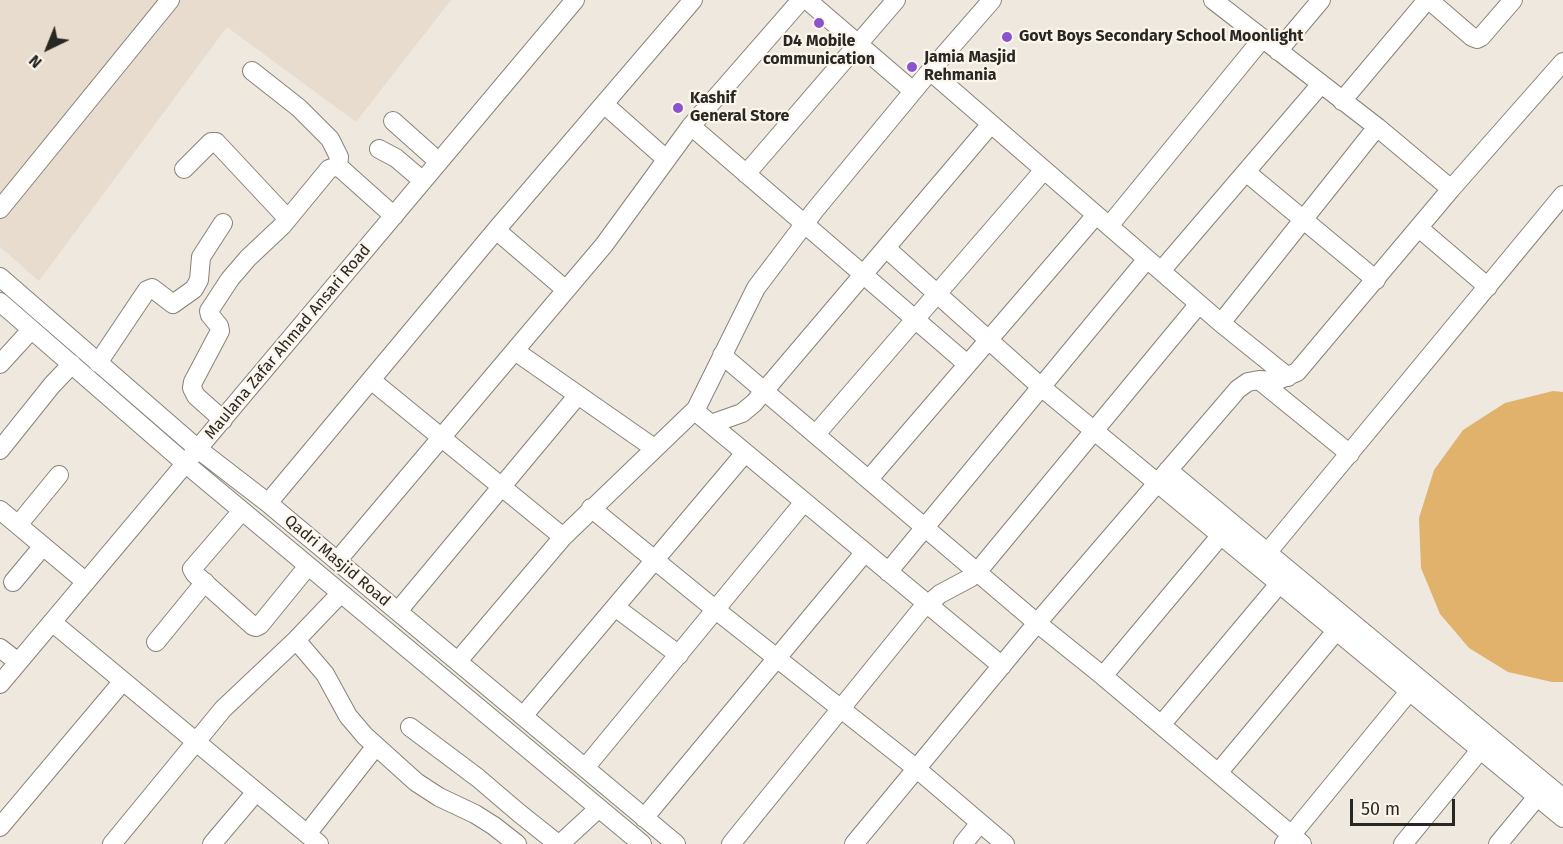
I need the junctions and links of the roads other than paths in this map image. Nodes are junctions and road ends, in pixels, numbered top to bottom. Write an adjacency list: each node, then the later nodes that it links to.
1 (170, 0): 37 (street)
2 (575, 0): 28 (street, Maulana Zafar Ahmad Ansari Road)
3 (693, 0): 21 (street)
4 (801, 0): 24 (street)
5 (807, 0): 13 (street)
6 (896, 0): 13 (street)
7 (992, 0): 16 (street)
8 (1321, 0): 14 (street)
9 (1428, 0): 10 (street); 20 (street)
10 (1513, 0)
11 (1220, 2): 12 (street)
12 (1263, 39): 14 (street); 41 (street)
13 (858, 44): 19 (street); 33 (street)
14 (1278, 51): 18 (street)
15 (252, 71): 29 (street)
16 (930, 71): 19 (street); 23 (street)
17 (1560, 71): 35 (street)
18 (1321, 84): 20 (street); 32 (street)
19 (914, 91): 43 (street)
20 (1342, 101): 25 (street)
21 (604, 104): 27 (street); 45 (street)
22 (393, 121): 28 (street)
23 (991, 124): 31 (street); 46 (street)
24 (691, 126): 27 (street); 33 (street)
25 (1377, 127): 35 (street); 40 (street)
26 (379, 149): 34 (street)
27 (666, 159): 53 (street)
28 (439, 162): 34 (street, Maulana Zafar Ahmad Ansari Road)
29 (338, 166): 38 (street); 39 (street)
30 (184, 169): 39 (street)
31 (1044, 170): 41 (street); 54 (street)
32 (1246, 172): 40 (street); 48 (street)
33 (746, 174): 43 (street)
34 (423, 182): 38 (street, Maulana Zafar Ahmad Ansari Road)
35 (1451, 189): 44 (street)
36 (1563, 195): 52 (street)
37 (0, 209)
38 (394, 216): 74 (street, Maulana Zafar Ahmad Ansari Road)
39 (288, 219): 74 (street)
40 (1304, 220): 51 (street); 58 (street)
41 (1103, 221): 47 (street); 60 (street)
42 (223, 223): 63 (street)
43 (804, 224): 49 (street); 62 (street)
44 (1419, 228): 51 (street); 52 (street)
45 (496, 230): 53 (street); 68 (street)
46 (886, 248): 49 (street); 54 (street)
47 (1147, 259): 48 (street); 70 (street)
48 (1161, 271): 56 (street)
49 (863, 275): 57 (street); 71 (street)
50 (0, 277): 63 (street, Qadri Masjid Road)
51 (1376, 280): 67 (street)
52 (1488, 287): 83 (street)
53 (566, 290): 61 (street)
54 (936, 294): 57 (street); 60 (street)
55 (0, 302): 59 (street, Qadri Masjid Road)
56 (1199, 304): 58 (street); 76 (street)
57 (915, 319): 66 (street); 77 (street)
58 (1221, 323): 67 (street)
59 (31, 330): 64 (street); 65 (street, Qadri Masjid Road)
60 (989, 340): 66 (street); 70 (street)
61 (514, 351): 72 (street); 78 (street)
62 (722, 355): 71 (street); 73 (street)
63 (98, 363): 79 (street, Qadri Masjid Road)
64 (0, 364)
65 (72, 364): 81 (street); 84 (street, Qadri Masjid Road)
66 (968, 364): 87 (street)
67 (1288, 377): 69 (street)
68 (371, 380): 78 (street); 90 (street)
69 (1259, 380): 83 (street); 86 (street)
70 (1040, 386): 76 (street); 95 (street)
71 (765, 391): 75 (street); 77 (street)
72 (578, 395): 80 (street); 88 (street)
73 (696, 409): 75 (street); 80 (street)
74 (223, 420): 79 (street, Maulana Zafar Ahmad Ansari Road)
75 (711, 424): 82 (street)
76 (1094, 429): 86 (street); 104 (street)
77 (816, 434): 87 (street)
78 (441, 438): 88 (street); 102 (street)
79 (198, 448): 84 (street, Maulana Zafar Ahmad Ansari Road); 90 (street, Qadri Masjid Road)
80 (654, 448): 91 (street)
81 (0, 450)
82 (745, 453): 89 (street); 101 (street)
83 (1350, 454): 100 (street)
84 (186, 464): 93 (street, Qadri Masjid Road); 107 (street, Maulana Zafar Ahmad Ansari Road)
85 (59, 475): 94 (street)
86 (1163, 476): 96 (street); 100 (street); 116 (street)
87 (869, 479): 95 (street)
88 (501, 487): 97 (street); 114 (street)
89 (804, 502): 99 (street); 113 (street)
90 (268, 503): 102 (street, Qadri Masjid Road)
91 (591, 508): 97 (street); 101 (street)
92 (0, 510): 94 (street)
93 (242, 511): 103 (street, Qadri Masjid Road); 108 (street)
94 (18, 525): 98 (street)
95 (925, 526): 104 (street); 105 (street)
96 (1221, 535): 100 (street); 126 (street)
97 (563, 537): 123 (street)
98 (43, 546): 106 (street); 107 (street)
99 (865, 552): 105 (street); 122 (street)
100 (1263, 558): 109 (street); 129 (street)
101 (655, 560): 112 (street); 113 (street)
102 (338, 561): 114 (street, Qadri Masjid Road)
103 (308, 566): 108 (street); 110 (street, Qadri Masjid Road)
104 (978, 571): 111 (street); 116 (street)
105 (888, 572): 111 (street)
106 (13, 582)
107 (86, 582): 115 (street, Maulana Zafar Ahmad Ansari Road)
108 (205, 582): 119 (street)
109 (1280, 584): 117 (street); 132 (street)
110 (341, 593): 118 (street); 143 (street, Qadri Masjid Road)
111 (927, 604): 125 (street); 130 (street)
112 (615, 607): 121 (street); 131 (street)
113 (716, 610): 121 (street); 122 (street)
114 (398, 611): 123 (street, Qadri Masjid Road)
115 (52, 622): 124 (street, Maulana Zafar Ahmad Ansari Road); 127 (street)
116 (1037, 623): 125 (street); 126 (street)
117 (1337, 630): 129 (street); 139 (street)
118 (296, 640): 134 (street); 135 (street)
119 (156, 642)
120 (0, 648): 124 (street)
121 (679, 655): 137 (street)
122 (777, 658): 130 (street); 144 (street)
123 (458, 661): 131 (street, Qadri Masjid Road)
124 (18, 662): 128 (street, Maulana Zafar Ahmad Ansari Road)
125 (1002, 666): 138 (street)
126 (1103, 676): 132 (street)
127 (123, 681): 134 (street); 147 (street)
128 (0, 684)
129 (1415, 685): 136 (street); 142 (street); 149 (street)
130 (841, 709): 138 (street); 156 (street)
131 (523, 716): 137 (street, Qadri Masjid Road)
132 (1161, 725): 139 (street)
133 (410, 727): 153 (street)
134 (195, 742): 140 (street); 150 (street)
135 (376, 746): 148 (street); 152 (street)
136 (1481, 749): 141 (street); 160 (street)
137 (585, 768): 144 (street, Qadri Masjid Road)
138 (917, 769): 146 (street); 157 (street)
139 (1218, 773): 149 (street)
140 (256, 792): 148 (street); 151 (street)
141 (1538, 797): 145 (street); 161 (street)
142 (1563, 798)
143 (599, 808): 153 (street); 154 (street, Qadri Masjid Road)
144 (644, 818): 155 (street, Qadri Masjid Road)
145 (1563, 818)
146 (980, 823): 158 (street); 159 (street)
147 (0, 827)
148 (313, 840)
149 (1293, 841)
150 (112, 844)
151 (212, 844)
152 (517, 844)
153 (559, 844)
154 (642, 844)
155 (676, 844)
156 (731, 844)
157 (854, 844)
158 (963, 844)
159 (1005, 844)
160 (1403, 844)
161 (1498, 844)

